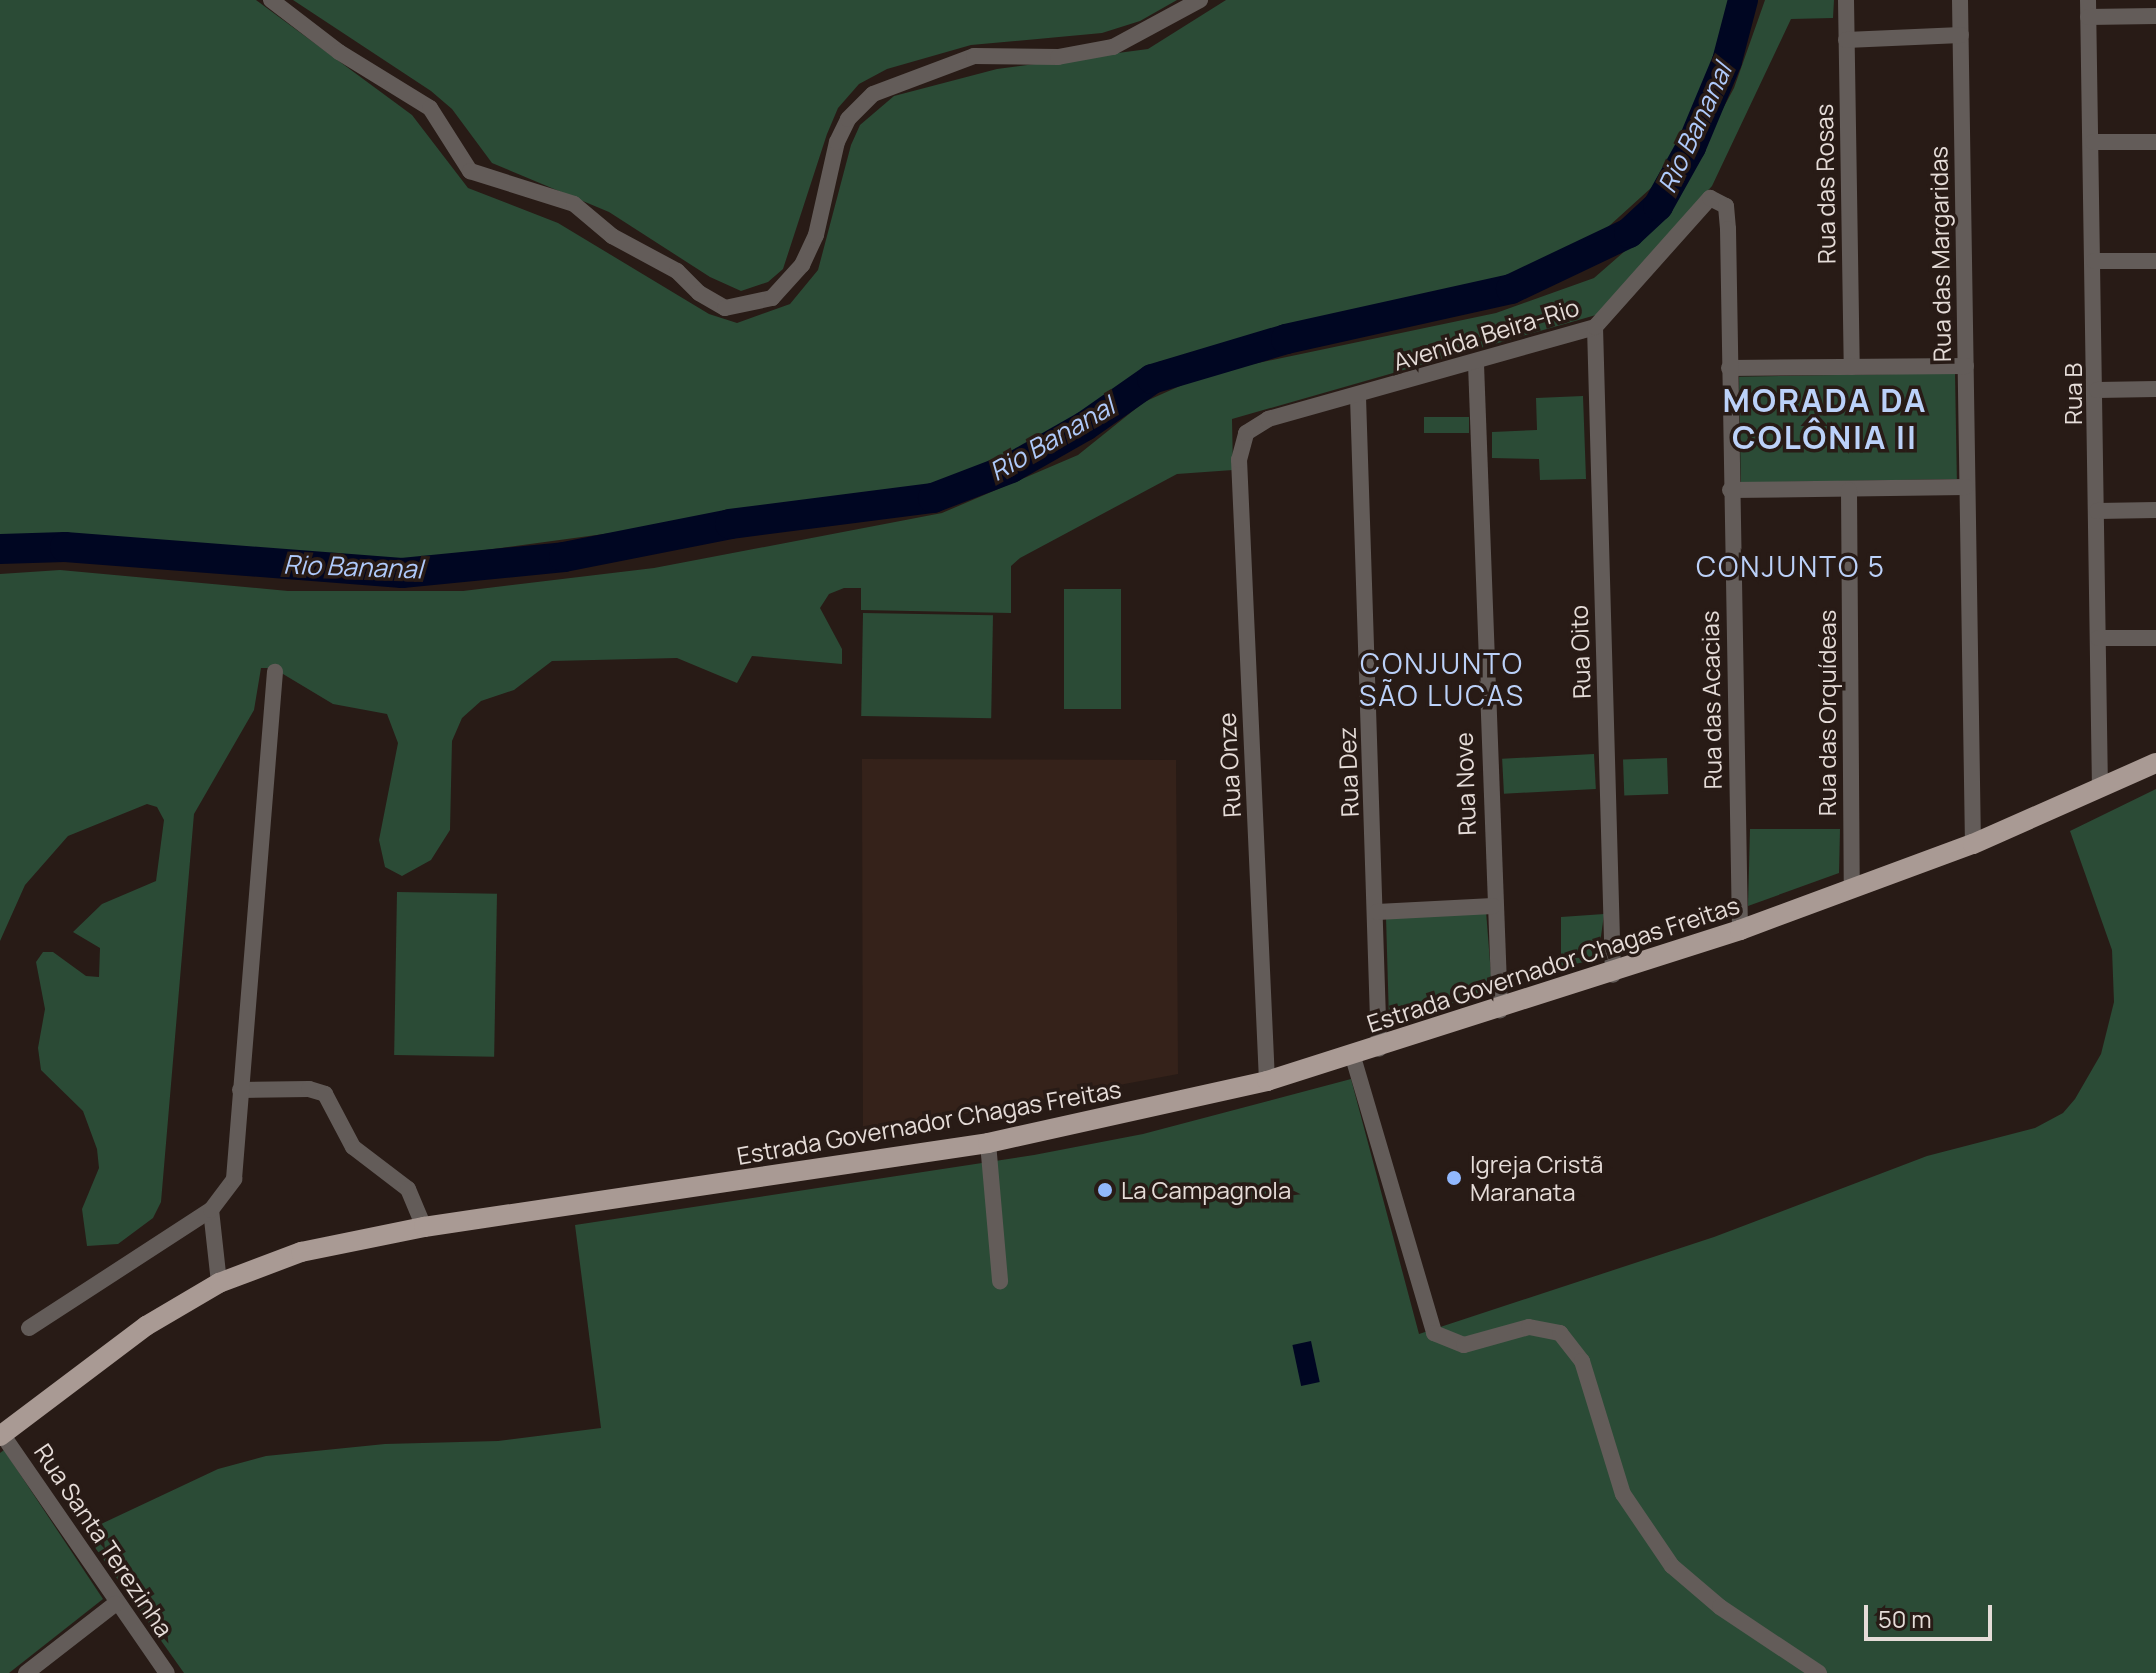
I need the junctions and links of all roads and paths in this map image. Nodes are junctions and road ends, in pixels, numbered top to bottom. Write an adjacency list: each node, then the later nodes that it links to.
1 (271, 0): 2 (street)
2 (1200, 0)
3 (1846, 0): 8 (street, Rua das Rosas)
4 (1960, 0): 7 (street, Rua das Margaridas)
5 (2088, 8): 6 (street); 9 (street, Rua B)
6 (2156, 16)
7 (1961, 35): 8 (street); 16 (street, Rua das Margaridas)
8 (1846, 40): 17 (street, Rua das Rosas)
9 (2093, 142): 10 (street); 12 (street, Rua B)
10 (2156, 142)
11 (1704, 199): 14 (street, Avenida Beira-Rio); 18 (street, Rua das Acacias)
12 (2094, 261): 13 (street); 20 (street, Rua B)
13 (2156, 261)
14 (1595, 327): 15 (street, Avenida Beira-Rio); 38 (street, Rua Oito)
15 (1476, 364): 21 (street, Avenida Beira-Rio); 35 (street, Rua Nove)
16 (1966, 366): 17 (street); 23 (street, Rua das Margaridas)
17 (1852, 367): 18 (street)
18 (1729, 368): 24 (street, Rua das Acacias)
19 (2156, 389): 20 (street)
20 (2097, 390): 27 (street, Rua B)
21 (1358, 397): 22 (street, Avenida Beira-Rio); 36 (street, Rua Dez)
22 (1241, 446): 42 (street, Rua Onze)
23 (1966, 487): 25 (street); 33 (street, Rua das Margaridas)
24 (1730, 490): 25 (street); 37 (street, Rua das Acacias)
25 (1849, 490): 34 (street, Rua das Orquídeas)
26 (2156, 510): 27 (street)
27 (2097, 511): 28 (street, Rua B)
28 (2098, 638): 29 (street); 32 (street, Rua B)
29 (2156, 638)
30 (275, 672): 43 (street)
31 (2156, 763): 32 (main road, Estrada Governador Chagas Freitas)
32 (2100, 788): 33 (main road, Estrada Governador Chagas Freitas)
33 (1973, 844): 34 (main road, Estrada Governador Chagas Freitas)
34 (1852, 887): 37 (main road, Estrada Governador Chagas Freitas)
35 (1493, 906): 36 (street); 39 (street, Rua Nove)
36 (1377, 912): 40 (street, Rua Dez)
37 (1740, 930): 38 (main road, Estrada Governador Chagas Freitas)
38 (1613, 975): 39 (main road, Estrada Governador Chagas Freitas)
39 (1500, 1011): 40 (main road, Estrada Governador Chagas Freitas)
40 (1379, 1049): 41 (main road, Estrada Governador Chagas Freitas)
41 (1353, 1057): 42 (main road, Estrada Governador Chagas Freitas); 54 (street)
42 (1267, 1081): 44 (main road, Estrada Governador Chagas Freitas)
43 (240, 1090): 45 (street); 46 (street)
44 (988, 1143): 46 (main road, Estrada Governador Chagas Freitas); 47 (street)
45 (211, 1210): 48 (street); 49 (street)
46 (424, 1227): 48 (main road, Estrada Governador Chagas Freitas)
47 (1000, 1281)
48 (219, 1283): 50 (main road, Estrada Governador Chagas Freitas)
49 (29, 1328)
50 (1, 1435): 51 (street, Rua Santa Terezinha)
51 (115, 1604): 52 (street); 53 (street, Rua Santa Terezinha)
52 (26, 1673)
53 (167, 1673)
54 (1819, 1673)

